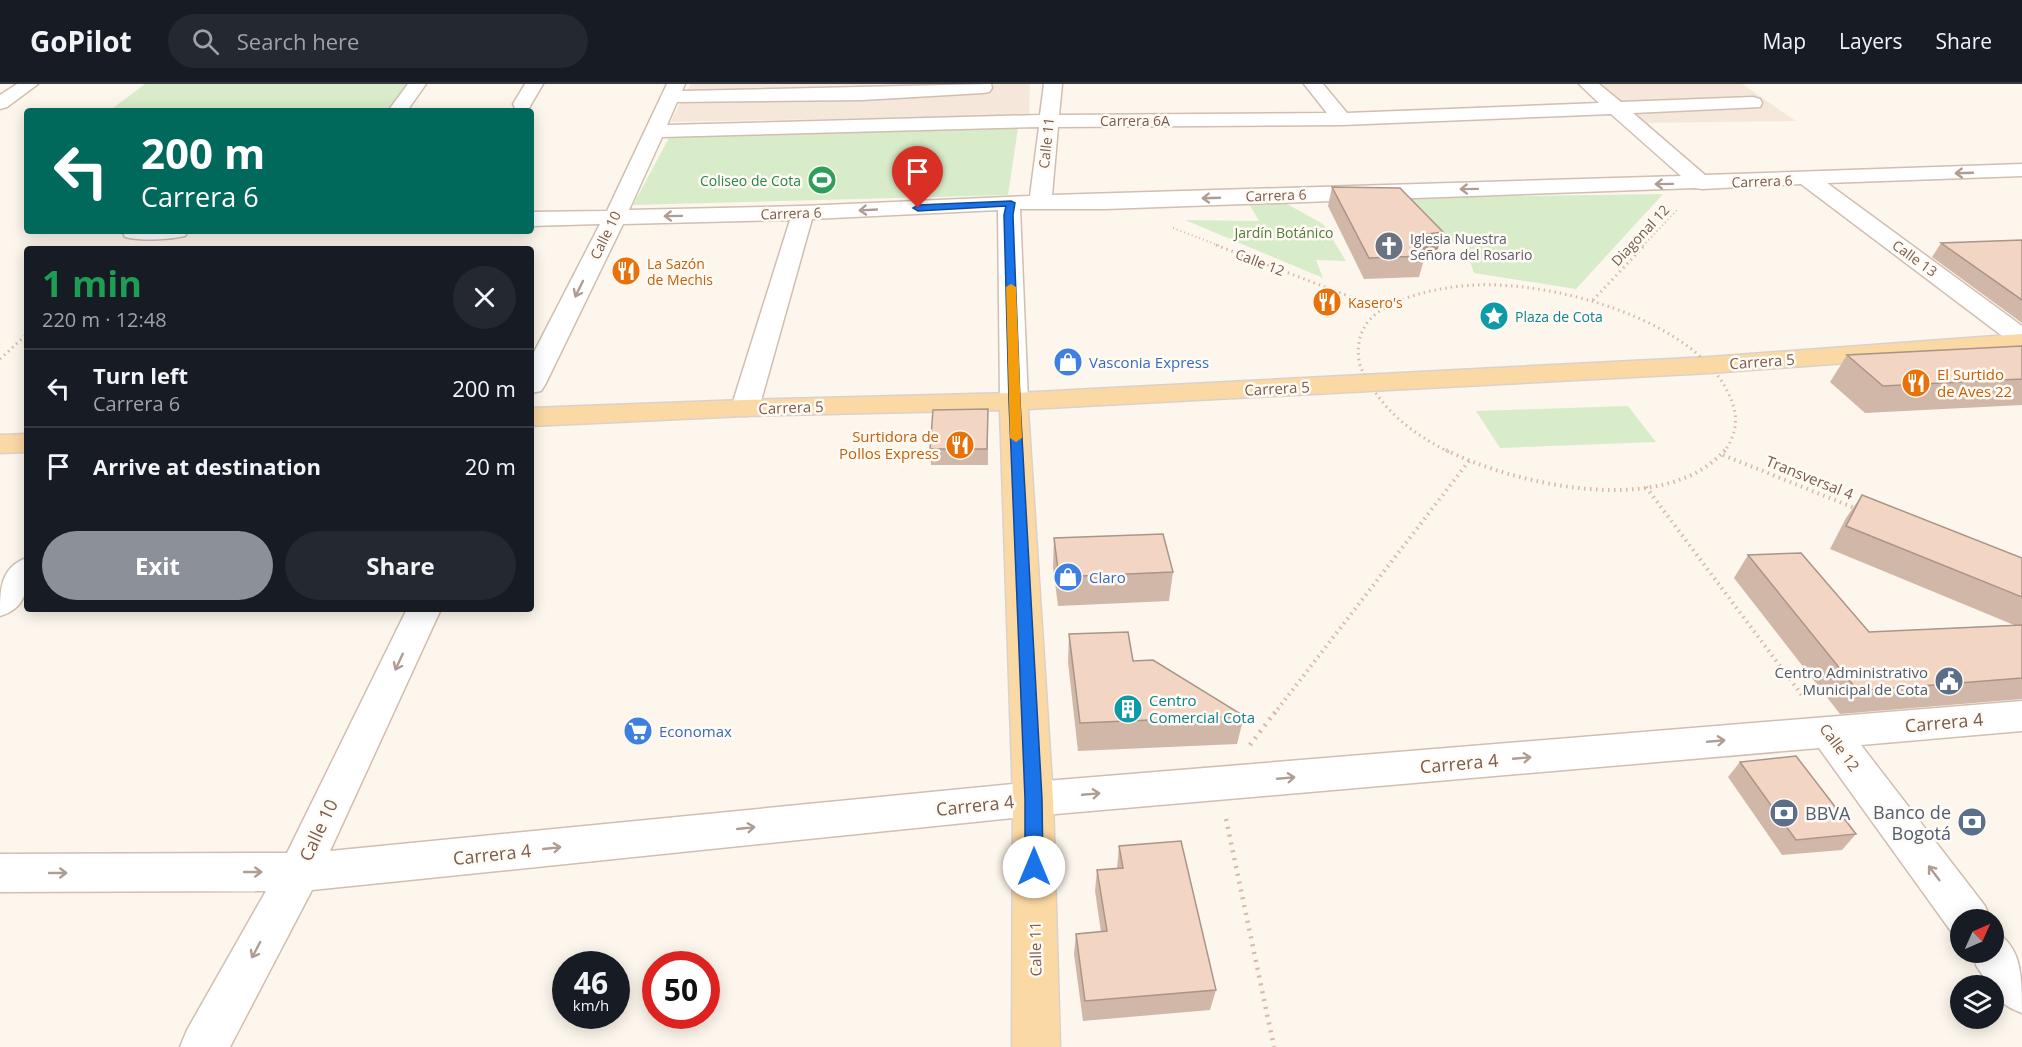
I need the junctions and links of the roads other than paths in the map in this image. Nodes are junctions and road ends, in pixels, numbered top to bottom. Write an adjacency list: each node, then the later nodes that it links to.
1 (29, 84): 11 (street)
2 (417, 84): 14 (street)
3 (534, 84): 13 (street)
4 (982, 84): 9 (street)
5 (1053, 84): 17 (street, Calle 11)
6 (1313, 84): 16 (street)
7 (1588, 84): 15 (street)
8 (743, 89): 9 (street); 10 (street)
9 (863, 89)
10 (673, 91): 18 (street, Calle 10)
11 (0, 103)
12 (1753, 103): 15 (street, Carrera 6A)
13 (522, 104)
14 (398, 108)
15 (1615, 108): 16 (street, Carrera 6A); 21 (street)
16 (1342, 118): 17 (street, Carrera 6A)
17 (1049, 121): 18 (street, Carrera 6A); 22 (street, Calle 11)
18 (654, 131): 25 (street, Calle 10)
19 (2022, 170): 20 (street, Carrera 6, one-way to 20)
20 (1808, 179): 21 (street, Carrera 6); 27 (street, Calle 13)
21 (1702, 183): 22 (street, Carrera 6, one-way to 22)
22 (1040, 202): 23 (street, Carrera 6)
23 (1011, 203): 24 (street, Carrera 6, one-way to 24); 30 (street, Calle 11)
24 (802, 213): 25 (street, Carrera 6, one-way to 25); 31 (street)
25 (615, 217): 26 (street, Carrera 6); 29 (street, Calle 10, one-way to 29)
26 (534, 219)
27 (2022, 338)
28 (2022, 342): 30 (main road, Carrera 5)
29 (534, 379)
30 (1014, 401): 31 (main road, Carrera 5); 40 (main road, Calle 11)
31 (745, 408): 32 (main road, Carrera 5)
32 (534, 417)
33 (24, 443): 34 (main road)
34 (0, 444)
35 (24, 574): 36 (street)
36 (0, 604)
37 (423, 612): 41 (street, Calle 10, one-way to 41)
38 (2022, 716): 39 (street, Carrera 4)
39 (1829, 732): 40 (street, Carrera 4, one-way to 39); 43 (street, Calle 12, one-way to 39)
40 (1033, 799): 41 (street, Carrera 4, one-way to 40); 47 (main road, Calle 11)
41 (299, 872): 42 (street, Carrera 4, one-way to 41); 46 (street, Calle 10, one-way to 46)
42 (0, 873)
43 (1961, 909)
44 (2002, 963): 45 (street)
45 (2022, 991)
46 (204, 1047)
47 (1035, 1047)

